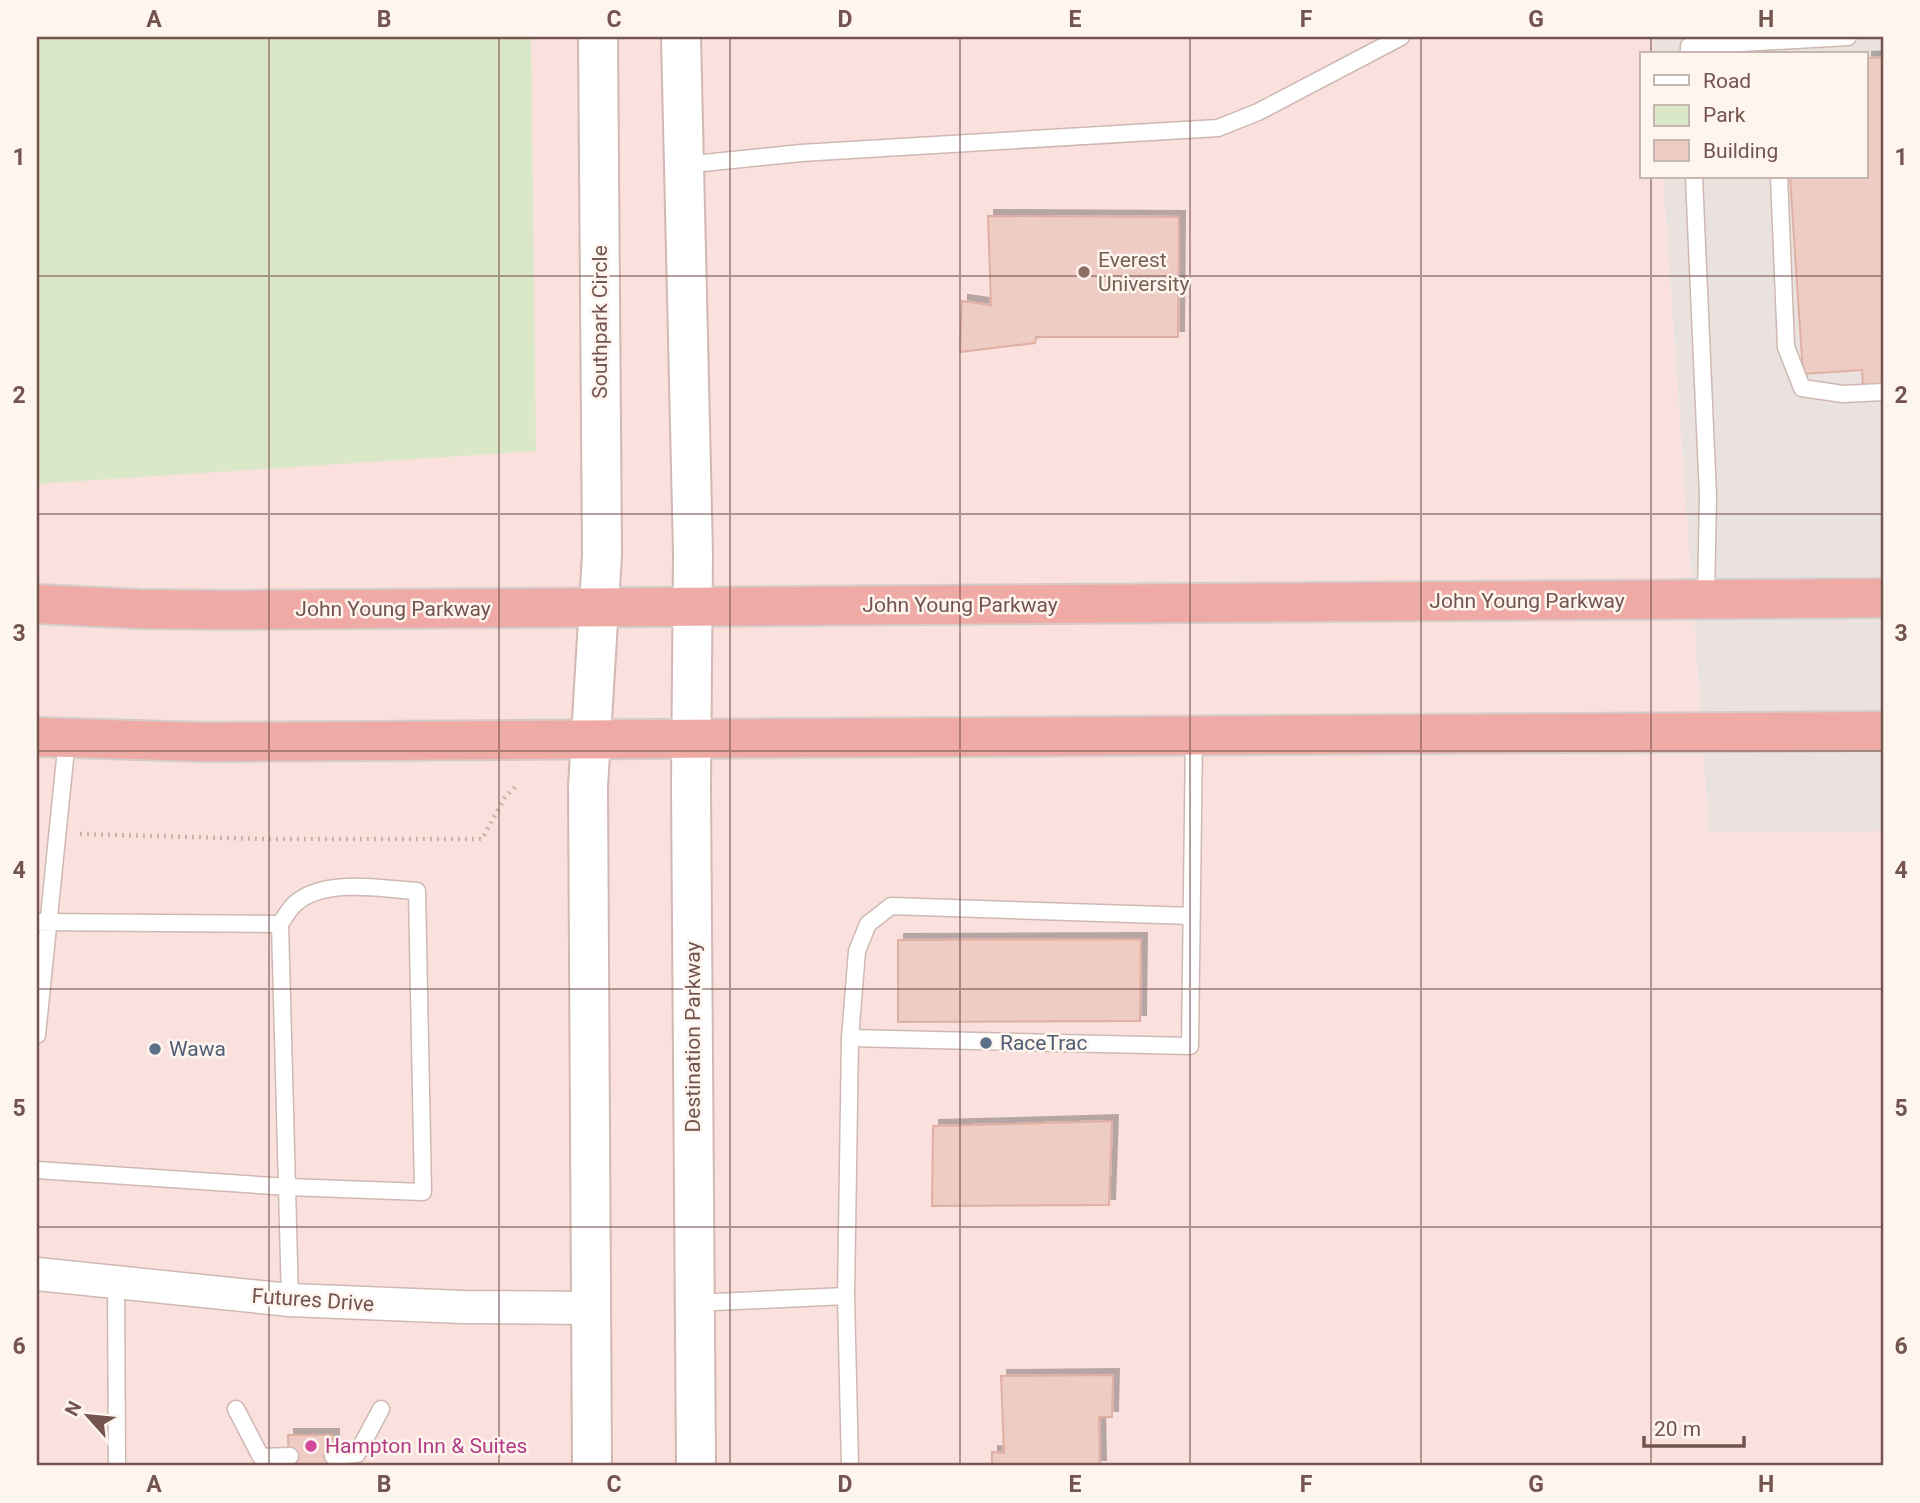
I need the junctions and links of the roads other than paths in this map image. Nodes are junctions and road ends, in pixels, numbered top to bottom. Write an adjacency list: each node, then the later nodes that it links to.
1 (598, 37): 14 (main road, Southpark Circle)
2 (681, 37): 6 (main road)
3 (1401, 37): 6 (lane)
4 (1848, 37): 5 (lane)
5 (1689, 52)
6 (684, 165): 13 (main road)
7 (1694, 178): 11 (lane)
8 (1779, 178): 9 (lane)
9 (1883, 392)
10 (1883, 598): 11 (highway, John Young Parkway)
11 (1706, 600): 13 (highway, John Young Parkway)
12 (37, 604): 14 (highway, John Young Parkway)
13 (692, 607): 14 (highway, John Young Parkway); 19 (main road, Destination Parkway)
14 (598, 608): 18 (main road)
15 (1883, 731): 16 (highway)
16 (1194, 736): 19 (highway); 20 (lane)
17 (52, 738): 18 (highway); 21 (lane)
18 (591, 740): 19 (highway); 32 (main road)
19 (691, 740): 31 (main road, Destination Parkway)
20 (1192, 916): 24 (lane); 24 (lane)
21 (42, 922): 22 (lane); 23 (lane)
22 (280, 924): 26 (lane); 26 (lane)
23 (37, 1035)
24 (850, 1038): 29 (lane)
25 (37, 1170): 26 (lane)
26 (288, 1187): 30 (lane)
27 (37, 1274): 28 (street, Futures Drive)
28 (116, 1283): 30 (street, Futures Drive); 37 (lane)
29 (846, 1296): 31 (lane); 40 (lane)
30 (289, 1300): 32 (street, Futures Drive)
31 (694, 1304): 39 (main road, Destination Parkway)
32 (591, 1308): 38 (main road)
33 (236, 1409): 35 (lane)
34 (381, 1409): 36 (lane)
35 (290, 1456)
36 (332, 1456)
37 (117, 1466)
38 (592, 1466)
39 (696, 1466)
40 (850, 1466)

